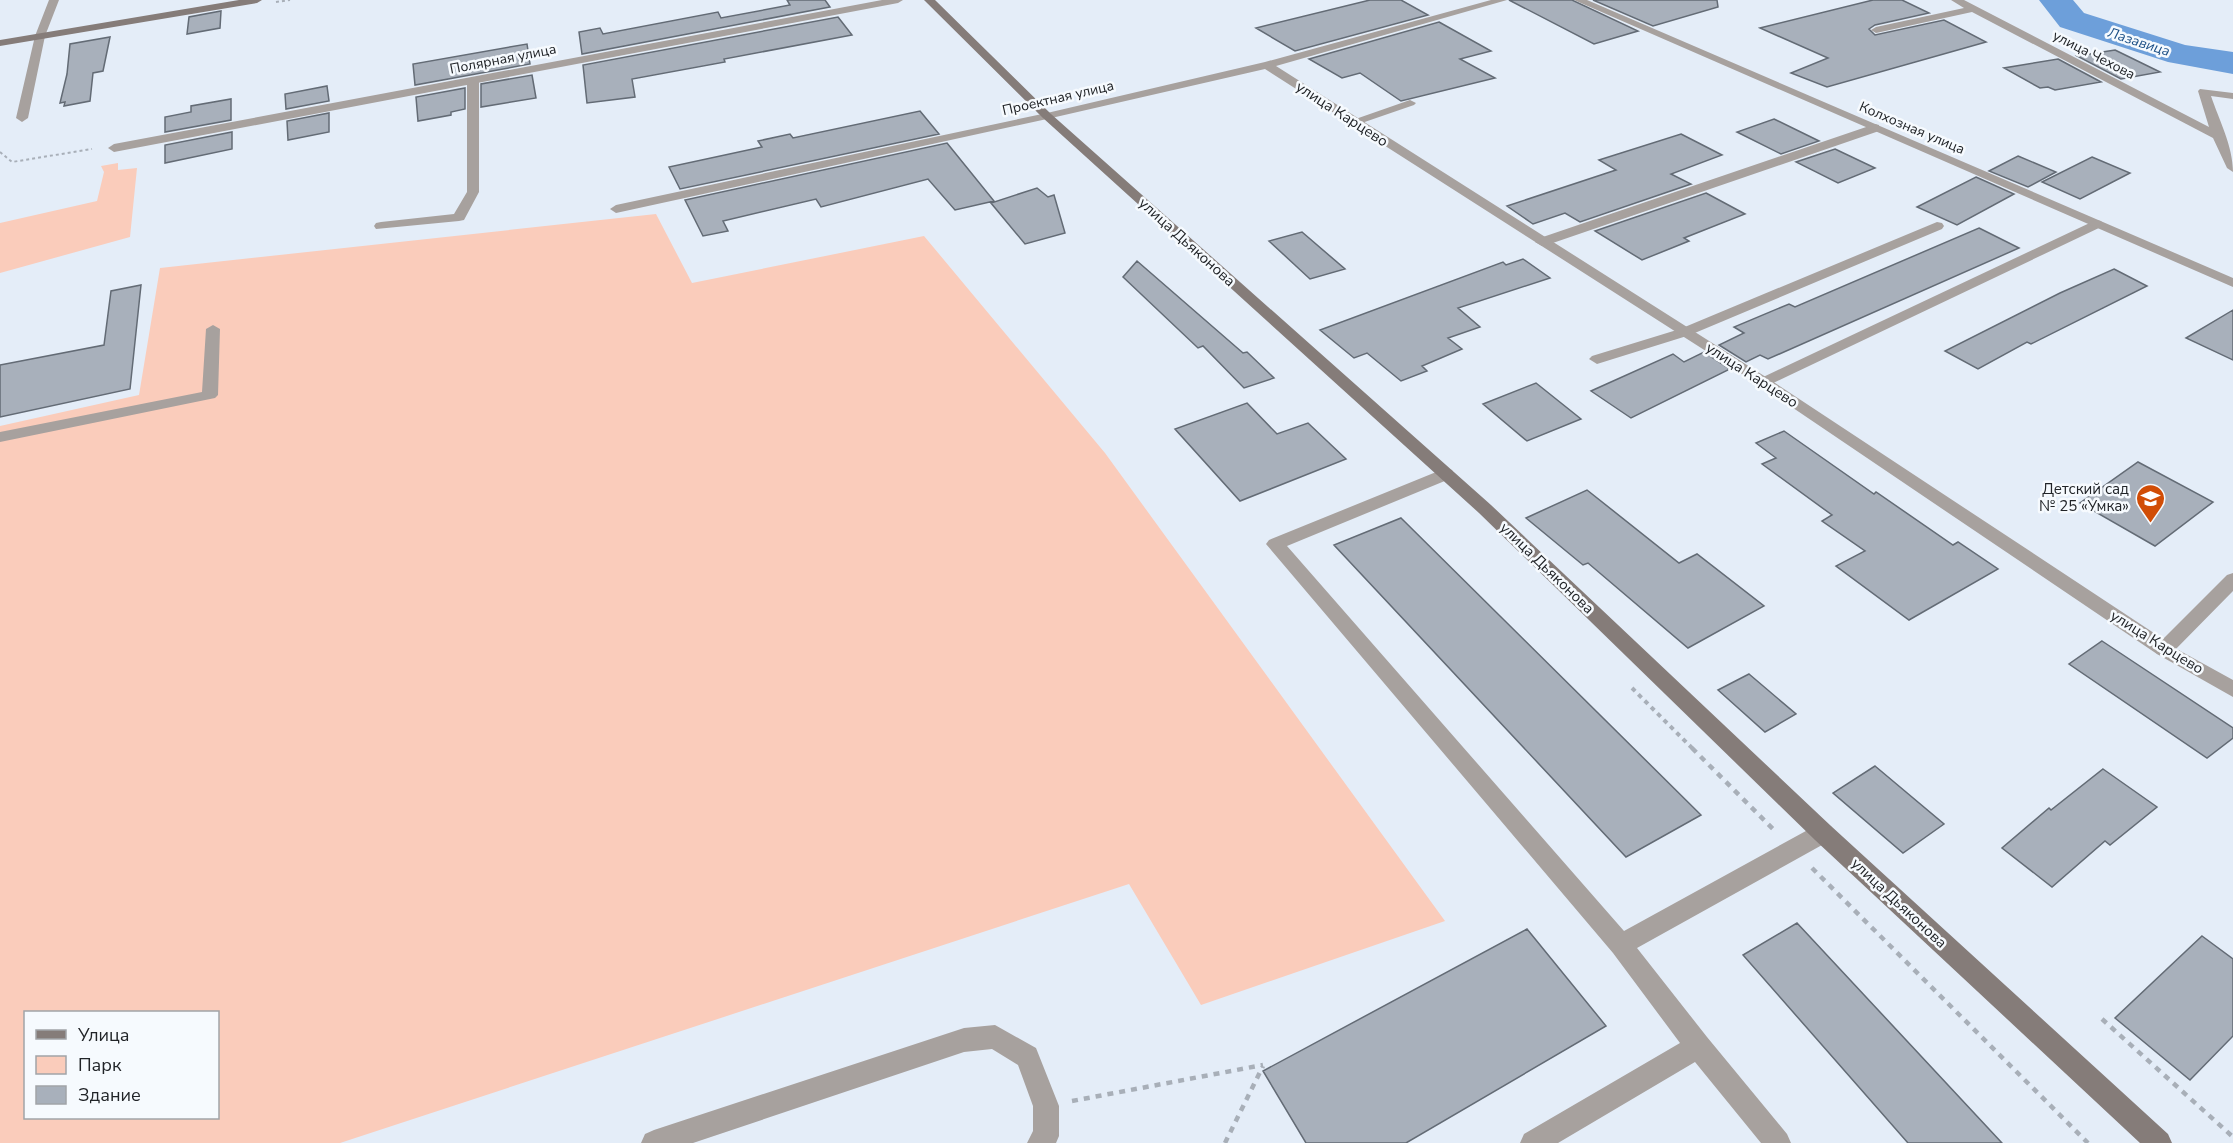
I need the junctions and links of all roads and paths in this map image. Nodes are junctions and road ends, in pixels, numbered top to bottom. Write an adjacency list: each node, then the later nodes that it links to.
1 (54, 0): 10 (street)
2 (257, 0): 10 (main road)
3 (898, 0): 13 (street, Полярная улица)
4 (929, 0): 16 (main road, улица Дьяконова)
5 (1502, 0): 12 (street, Проектная улица)
6 (1579, 0): 19 (street, Колхозная улица)
7 (1956, 0): 8 (street, улица Чехова)
8 (1974, 9): 9 (street); 20 (street, улица Чехова)
9 (1876, 30)
10 (40, 36): 11 (main road); 17 (street)
11 (0, 43)
12 (1267, 65): 16 (street, Проектная улица); 18 (street, улица Карцево)
13 (473, 80): 21 (street, Полярная улица); 26 (street)
14 (2233, 96): 20 (street)
15 (1410, 103): 18 (street)
16 (1047, 116): 24 (street, Проектная улица); 35 (main road, улица Дьяконова)
17 (22, 118)
18 (1353, 122): 28 (street, улица Карцево)
19 (1875, 128): 25 (street, Колхозная улица); 28 (street)
20 (2218, 136): 23 (street)
21 (114, 148): 22 (path)
22 (0, 152)
23 (2233, 168)
24 (616, 209)
25 (2096, 224): 29 (street, Колхозная улица); 33 (street)
26 (381, 226)
27 (1937, 226): 31 (street)
28 (1542, 242): 31 (street, улица Карцево)
29 (2233, 283)
30 (213, 329): 34 (street)
31 (1685, 332): 32 (street); 33 (street, улица Карцево)
32 (1597, 359)
33 (1764, 382): 37 (street, улица Карцево)
34 (0, 437)
35 (1446, 474): 40 (main road, улица Дьяконова); 42 (street)
36 (2233, 580): 37 (street)
37 (2164, 649): 39 (street, улица Карцево)
38 (1626, 683): 41 (path)
39 (2233, 689)
40 (1823, 833): 41 (street); 53 (main road, улица Дьяконова)
41 (1794, 850): 42 (street); 52 (path)
42 (1621, 945): 44 (street)
43 (2102, 1019): 46 (path)
44 (1698, 1046): 50 (street); 51 (street)
45 (1046, 1106): 47 (street); 48 (street); 49 (path)
46 (2233, 1137)
47 (654, 1143)
48 (1040, 1143)
49 (1225, 1143)
50 (1533, 1143)
51 (1778, 1143)
52 (2088, 1143)
53 (2159, 1143)

